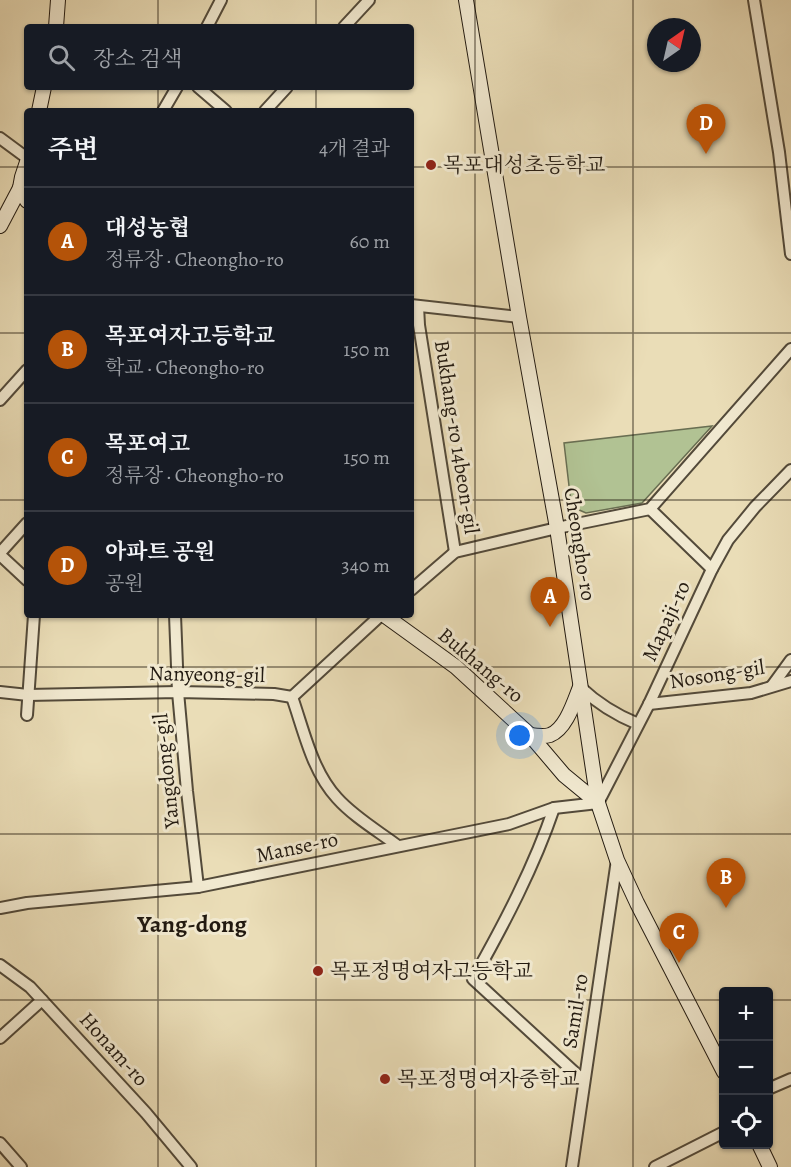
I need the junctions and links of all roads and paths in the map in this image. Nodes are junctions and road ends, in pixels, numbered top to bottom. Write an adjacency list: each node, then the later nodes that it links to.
1 (58, 0): 6 (street)
2 (221, 0): 7 (street)
3 (369, 0): 8 (street)
4 (466, 0): 25 (street, Cheongho-ro)
5 (754, 0): 18 (street)
6 (56, 24)
7 (209, 24)
8 (347, 24)
9 (43, 90): 13 (street)
10 (175, 90): 14 (street)
11 (202, 90): 15 (street)
12 (284, 90): 16 (street)
13 (40, 108)
14 (165, 108)
15 (222, 108)
16 (268, 108)
17 (0, 138): 20 (street)
18 (779, 152): 19 (street); 23 (street)
19 (791, 153)
20 (24, 158)
21 (23, 180): 22 (street)
22 (0, 226)
23 (791, 254)
24 (415, 306): 25 (street); 33 (street, Bukhang-ro 14beon-gil)
25 (519, 317): 32 (street, Cheongho-ro)
26 (791, 349): 30 (street)
27 (24, 373): 28 (street)
28 (0, 400)
29 (791, 470): 35 (street, Mapaji-ro)
30 (650, 509): 32 (street); 35 (street)
31 (24, 526): 34 (street)
32 (557, 528): 33 (street); 45 (street, Cheongho-ro)
33 (455, 552): 37 (street, Bukhang-ro 14beon-gil)
34 (0, 554): 36 (street)
35 (712, 569): 50 (street, Mapaji-ro)
36 (24, 577)
37 (414, 587)
38 (34, 618): 48 (street)
39 (175, 618): 47 (street, Yangdong-gil)
40 (380, 618): 49 (street, Nanyeong-gil)
41 (387, 618): 53 (street, Bukhang-ro)
42 (791, 660): 44 (street)
43 (791, 681): 44 (street, Nosong-gil)
44 (772, 686): 50 (street, Nosong-gil)
45 (580, 687): 52 (street); 53 (street); 54 (street, Cheongho-ro)
46 (0, 692): 48 (street, Nanyeong-gil)
47 (178, 692): 48 (street, Nanyeong-gil); 49 (street, Nanyeong-gil); 58 (street, Yangdong-gil)
48 (28, 695): 51 (street)
49 (292, 697): 56 (street)
50 (649, 704): 52 (street, Mapaji-ro)
51 (27, 715)
52 (638, 723): 54 (street, Mapaji-ro)
53 (531, 735): 54 (street, Bukhang-ro)
54 (597, 803): 55 (street, Manse-ro); 57 (street, Cheongho-ro)
55 (554, 808): 56 (street, Manse-ro); 65 (street)
56 (398, 846): 58 (street, Manse-ro)
57 (617, 860): 63 (street, Cheongho-ro); 65 (street, Samil-ro)
58 (198, 887): 59 (street, Manse-ro)
59 (0, 908)
60 (0, 965): 61 (street, Honam-ro)
61 (42, 1000): 62 (street); 71 (street, Honam-ro)
62 (0, 1038)
63 (719, 1064)
64 (791, 1079): 66 (street)
65 (584, 1081): 72 (street, Samil-ro)
66 (773, 1087)
67 (719, 1134): 73 (street)
68 (0, 1143): 70 (street)
69 (761, 1149): 74 (street)
70 (21, 1167)
71 (191, 1167)
72 (572, 1167)
73 (655, 1167)
74 (770, 1167)

